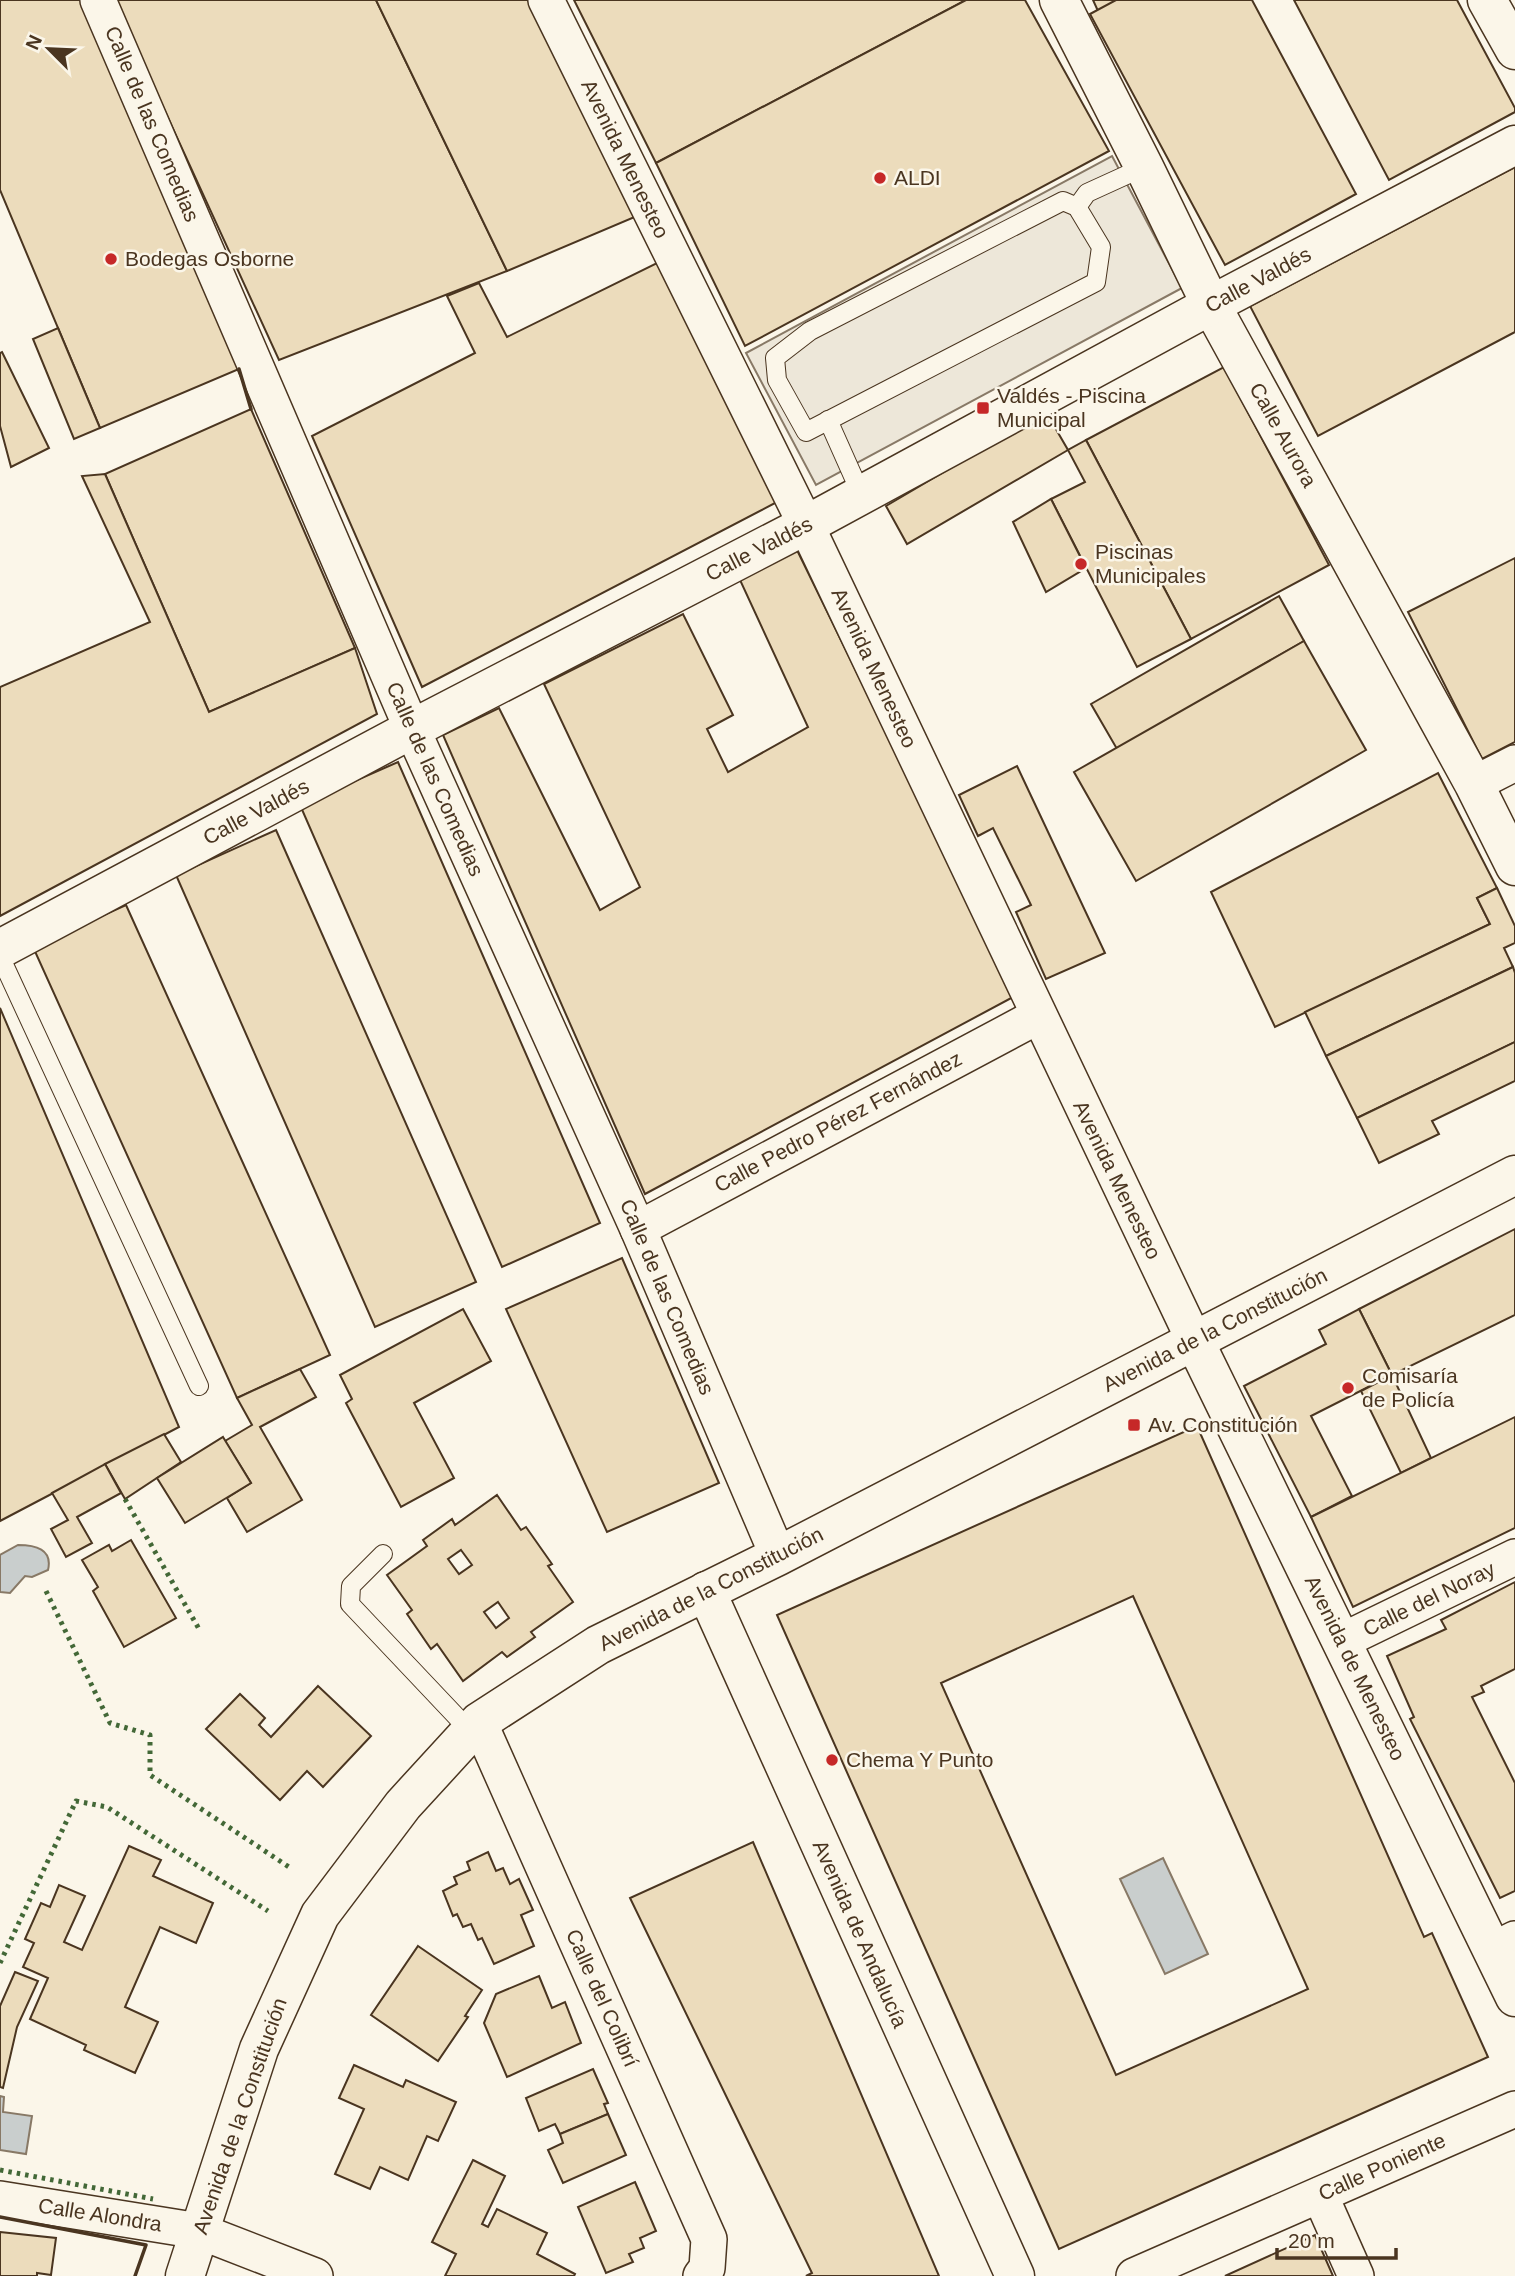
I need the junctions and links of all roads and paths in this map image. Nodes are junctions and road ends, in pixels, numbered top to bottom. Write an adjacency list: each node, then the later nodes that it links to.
1 (98, 0): 13 (street, Calle de las Comedias)
2 (546, 0): 12 (street, Avenida Menesteo)
3 (1059, 0): 7 (street, Calle Aurora)
4 (1487, 0): 5 (street)
5 (1515, 50)
6 (1515, 145): 9 (street, Calle Valdés)
7 (1144, 167): 8 (lane); 9 (street, Calle Aurora)
8 (1077, 207): 10 (lane); 10 (lane)
9 (1211, 304): 11 (street, Calle Valdés); 15 (street, Calle Aurora)
10 (828, 420): 11 (lane)
11 (862, 495): 12 (street, Calle Valdés)
12 (806, 525): 13 (street, Calle Valdés); 19 (street, Avenida Menesteo)
13 (412, 729): 17 (street, Calle Valdés); 21 (street, Calle de las Comedias)
14 (1515, 763): 15 (street)
15 (1474, 784): 16 (street, Calle Aurora)
16 (1515, 866)
17 (0, 949)
18 (0, 956): 23 (lane)
19 (1038, 1016): 21 (street, Calle Pedro Pérez Fernández); 22 (street, Avenida Menesteo)
20 (1515, 1175): 22 (street, Avenida de la Constitución)
21 (638, 1229): 25 (street, Calle de las Comedias)
22 (1194, 1340): 25 (street, Avenida de la Constitución); 28 (street, Avenida de Menesteo)
23 (199, 1386)
24 (383, 1553): 29 (lane)
25 (778, 1556): 27 (street, Avenida de la Constitución)
26 (1515, 1557): 28 (street, Calle del Noray)
27 (706, 1591): 29 (street, Avenida de la Constitución); 39 (street, Avenida de Andalucía)
28 (1342, 1641): 30 (street, Avenida de Menesteo)
29 (475, 1727): 35 (street, Avenida de la Constitución); 38 (street, Calle del Colibrí)
30 (1504, 1944): 31 (street, Avenida de Menesteo)
31 (1515, 1997)
32 (1515, 2109): 33 (street, Calle Poniente)
33 (1320, 2194): 40 (street, Calle Poniente); 41 (street)
34 (0, 2199): 35 (street, Calle Alondra)
35 (199, 2231): 36 (street, Avenida de la Constitución); 37 (street, Calle Alondra)
36 (185, 2276)
37 (315, 2276)
38 (701, 2276)
39 (1015, 2276)
40 (1134, 2276)
41 (1356, 2276)

